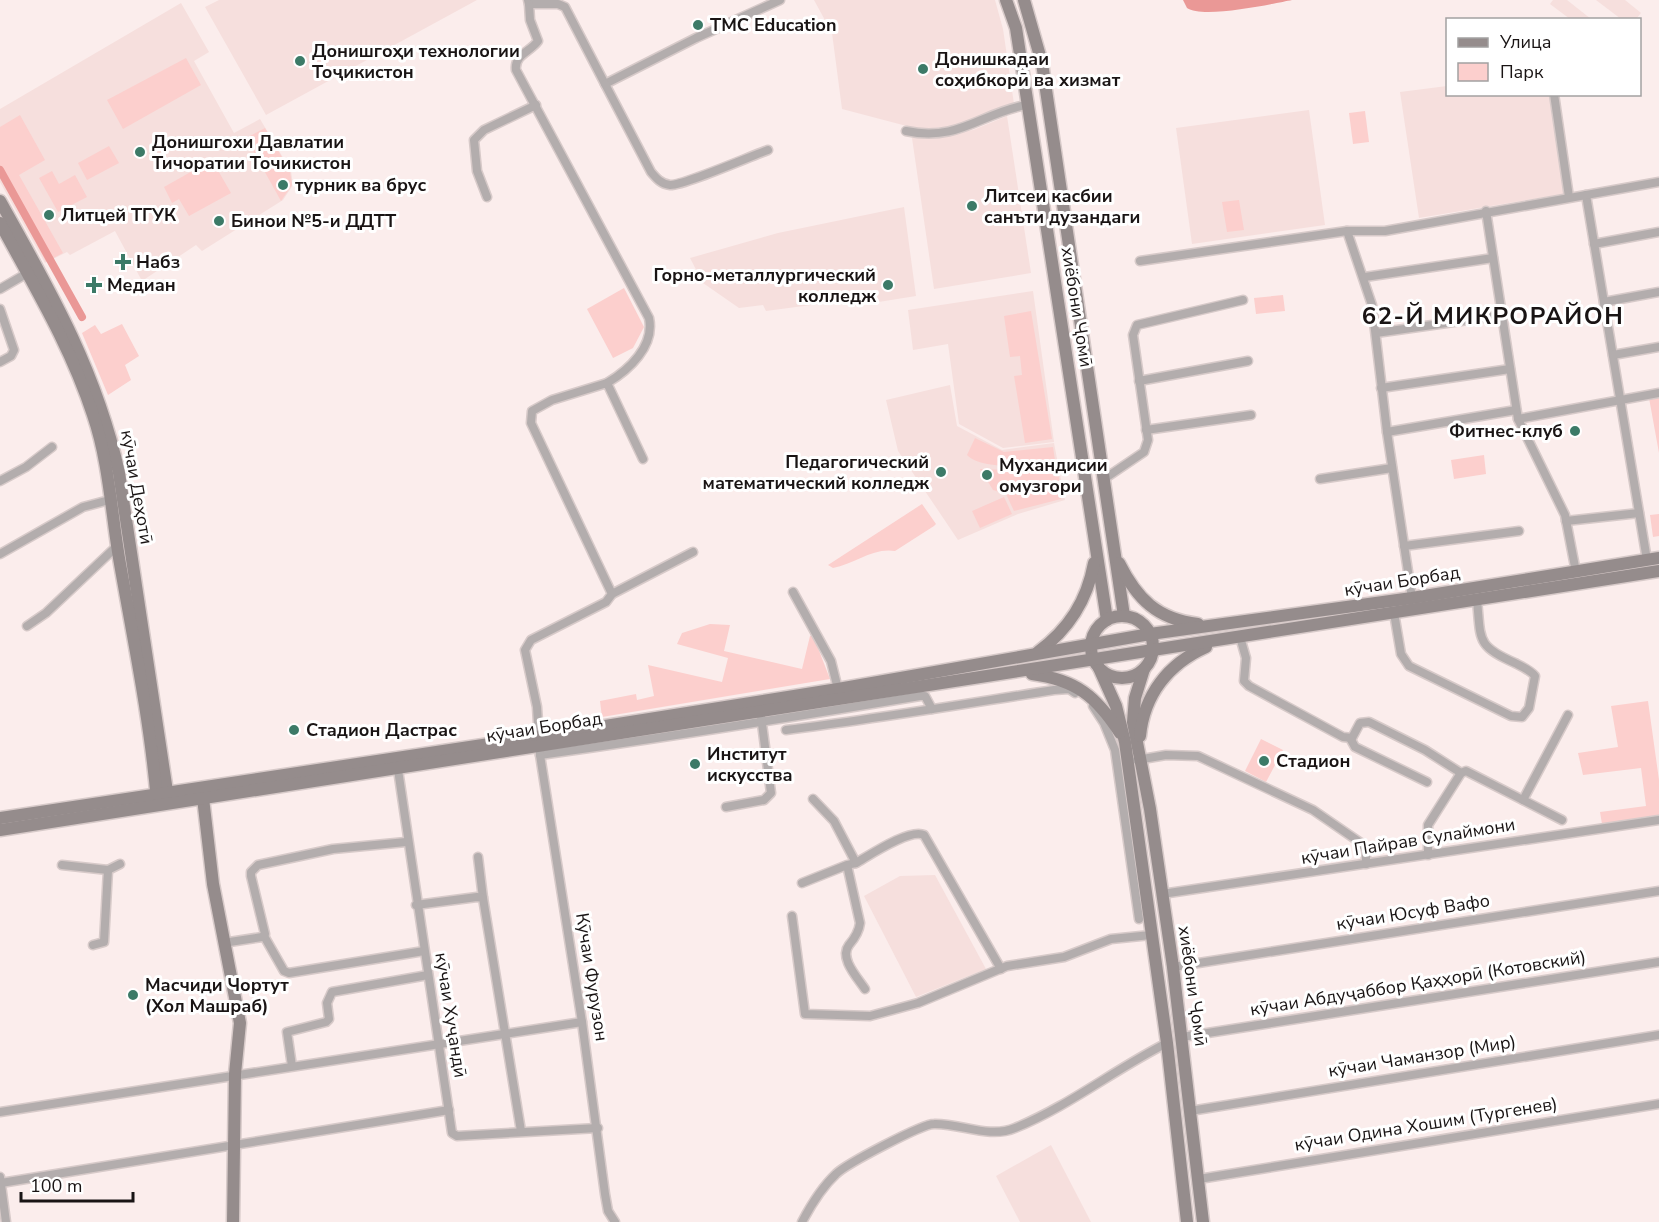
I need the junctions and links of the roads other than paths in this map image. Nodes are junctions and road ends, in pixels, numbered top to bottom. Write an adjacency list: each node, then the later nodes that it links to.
1 (780, 0): 5 (street)
2 (1006, 0): 13 (main road, хиёбони Ҷомӣ)
3 (1024, 0): 12 (main road, хиёбони Ҷомӣ)
4 (529, 2): 5 (street); 7 (street)
5 (605, 84): 10 (street)
6 (1554, 96): 16 (street)
7 (536, 105): 15 (street); 40 (street)
8 (1026, 105): 9 (street)
9 (906, 131)
10 (768, 150)
11 (1659, 182): 14 (street)
12 (1061, 193): 13 (main road); 51 (main road, хиёбони Ҷомӣ)
13 (1042, 195): 63 (main road, хиёбони Ҷомӣ)
14 (1586, 195): 16 (street); 22 (street)
15 (487, 197)
16 (1569, 197): 18 (street)
17 (0, 201): 25 (main road, кӯчаи Деҳотӣ)
18 (1486, 211): 20 (street); 23 (street)
19 (0, 223): 25 (main road, кӯчаи Деҳотӣ)
20 (1347, 231): 24 (street); 26 (street)
21 (1659, 232): 22 (street)
22 (1594, 244): 30 (street)
23 (1493, 258): 26 (street); 32 (street)
24 (1140, 261)
25 (33, 271): 27 (street); 54 (main road, кӯчаи Деҳотӣ)
26 (1365, 277): 33 (street)
27 (0, 289)
28 (1659, 292): 30 (street)
29 (1243, 300): 39 (street)
30 (1604, 302): 35 (street)
31 (0, 309): 37 (street)
32 (1503, 315): 33 (street); 38 (street)
33 (1376, 333): 41 (street)
34 (1659, 347): 35 (street)
35 (1613, 355): 43 (street)
36 (1248, 361): 39 (street)
37 (0, 362)
38 (1510, 369): 41 (street); 44 (street)
39 (1139, 381): 46 (street)
40 (607, 383): 49 (street); 68 (street)
41 (1381, 388): 47 (street)
42 (1659, 393): 43 (street)
43 (1621, 400): 44 (street); 55 (street)
44 (1517, 414): 47 (street); 56 (street)
45 (1251, 415): 46 (street)
46 (1146, 430): 51 (street)
47 (1387, 432): 50 (street)
48 (52, 447): 53 (street)
49 (643, 459)
50 (1392, 468): 52 (street); 59 (street)
51 (1104, 479): 61 (main road, хиёбони Ҷомӣ)
52 (1320, 479)
53 (0, 481)
54 (118, 499): 58 (main road, кӯчаи Деҳотӣ); 62 (street); 100 (main road, кӯчаи Деҳотӣ)
55 (1639, 513): 56 (street); 64 (street)
56 (1566, 521): 66 (street)
57 (1519, 531): 59 (street)
58 (117, 546): 74 (street); 100 (main road, кӯчаи Деҳотӣ)
59 (1404, 546): 69 (street)
60 (693, 552): 68 (street)
61 (1113, 552): 72 (main road, хиёбони Ҷомӣ); 75 (main road)
62 (0, 554)
63 (1096, 556): 73 (main road, хиёбони Ҷомӣ); 81 (main road)
64 (1653, 559): 66 (main road, кӯчаи Борбад)
65 (1659, 571): 70 (main road, кӯчаи Борбад)
66 (1576, 572): 69 (main road, кӯчаи Борбад)
67 (793, 592): 86 (street)
68 (612, 594): 94 (street, Кӯчаи Фурузон)
69 (1412, 598): 75 (main road, кӯчаи Борбад)
70 (1477, 600): 71 (main road, кӯчаи Борбад); 71 (street)
71 (1394, 613): 77 (main road, кӯчаи Борбад)
72 (1124, 616): 73 (main road); 76 (main road)
73 (1107, 620): 79 (main road)
74 (27, 626)
75 (1214, 626): 76 (main road, кӯчаи Борбад)
76 (1150, 634): 79 (main road, кӯчаи Борбад); 80 (main road)
77 (1240, 637): 78 (main road, кӯчаи Борбад); 92 (street)
78 (1220, 640): 80 (main road, кӯчаи Борбад); 95 (main road)
79 (1091, 645): 81 (main road, кӯчаи Борбад); 82 (main road)
80 (1152, 652): 82 (main road, кӯчаи Борбад); 83 (main road)
81 (1037, 653): 86 (main road, кӯчаи Борбад)
82 (1096, 664): 83 (main road, кӯчаи Борбад); 84 (main road, кӯчаи Борбад); 93 (main road, хиёбони Ҷомӣ)
83 (1144, 669): 95 (main road)
84 (1019, 672): 85 (main road); 90 (main road, кӯчаи Борбад)
85 (1066, 685): 87 (main road); 88 (street)
86 (838, 689): 94 (main road, кӯчаи Борбад)
87 (1098, 707): 93 (main road); 105 (street)
88 (932, 709): 90 (street); 91 (street)
89 (1568, 715): 103 (street)
90 (761, 716): 94 (main road, кӯчаи Борбад); 104 (street)
91 (786, 730)
92 (1350, 738): 98 (street); 99 (street)
93 (1125, 742): 96 (main road, хиёбони Ҷомӣ)
94 (540, 746): 97 (main road, кӯчаи Борбад); 135 (street, Кӯчаи Фурузон)
95 (1140, 755): 96 (street); 115 (street); 120 (main road, хиёбони Ҷомӣ)
96 (1127, 761): 105 (main road, хиёбони Ҷомӣ)
97 (397, 762): 100 (main road, кӯчаи Борбад); 101 (main road, кӯчаи Борбад); 110 (street, кӯчаи Хуҷандӣ)
98 (1461, 773): 103 (street); 111 (street)
99 (1426, 782)
100 (162, 798): 101 (main road, кӯчаи Борбад); 106 (main road, кӯчаи Борбад); 109 (main road, кӯчаи Борбад)
101 (203, 798): 127 (main road)
102 (813, 799): 114 (street)
103 (1523, 800): 107 (street)
104 (726, 807)
105 (1129, 812): 124 (street); 125 (main road, хиёбони Ҷомӣ)
106 (0, 818)
107 (1562, 820)
108 (1659, 820): 111 (street, кӯчаи Пайрав Сулаймони)
109 (0, 830)
110 (406, 842): 122 (street, кӯчаи Хуҷандӣ); 126 (street)
111 (1428, 855): 115 (street, кӯчаи Пайрав Сулаймони)
112 (478, 856): 121 (street)
113 (120, 864): 117 (street)
114 (852, 864): 118 (street); 132 (street); 134 (street)
115 (1366, 864): 120 (street, кӯчаи Пайрав Сулаймони)
116 (62, 865): 117 (street)
117 (108, 870): 128 (street)
118 (802, 883)
119 (1659, 891): 131 (street, кӯчаи Юсуф Вафо)
120 (1162, 894): 131 (main road, хиёбони Ҷомӣ)
121 (483, 898): 122 (street); 137 (street)
122 (416, 905): 129 (street, кӯчаи Хуҷандӣ)
123 (792, 916): 132 (street)
124 (1139, 919)
125 (1151, 935): 132 (street); 139 (main road, хиёбони Ҷомӣ)
126 (264, 936): 127 (street); 129 (street)
127 (223, 943): 142 (main road)
128 (93, 945)
129 (424, 951): 133 (street, кӯчаи Хуҷандӣ)
130 (1659, 962): 138 (street, кӯчаи Абдуҷаббор Қаҳҳорӣ (Котовский))
131 (1173, 967): 138 (main road, хиёбони Ҷомӣ)
132 (1002, 969)
133 (428, 975): 140 (street, кӯчаи Хуҷандӣ); 141 (street)
134 (865, 989)
135 (582, 1022): 137 (street); 147 (street, Кӯчаи Фурузон)
136 (1659, 1035): 145 (street, кӯчаи Чаманзор (Мир))
137 (506, 1036): 140 (street); 150 (street)
138 (1182, 1037): 145 (main road, хиёбони Ҷомӣ)
139 (1167, 1043): 149 (main road, хиёбони Ҷомӣ); 157 (street)
140 (438, 1045): 141 (street); 144 (street, кӯчаи Хуҷандӣ)
141 (292, 1066): 142 (street)
142 (235, 1074): 146 (street); 151 (main road)
143 (1659, 1104): 152 (street, кӯчаи Одина Хошим (Тургенев))
144 (449, 1110): 150 (street, кӯчаи Хуҷандӣ); 151 (street)
145 (1190, 1111): 148 (main road, хиёбони Ҷомӣ)
146 (0, 1112)
147 (598, 1128): 150 (street, кӯчаи Хуҷандӣ); 156 (street, Кӯчаи Фурузон)
148 (1193, 1128): 149 (main road); 152 (main road, хиёбони Ҷомӣ)
149 (1176, 1129): 158 (main road, хиёбони Ҷомӣ)
150 (521, 1131)
151 (234, 1145): 153 (street); 155 (main road)
152 (1199, 1179): 159 (main road, хиёбони Ҷомӣ)
153 (1, 1180): 154 (street)
154 (6, 1222)
155 (231, 1222)
156 (615, 1222)
157 (802, 1222)
158 (1186, 1222)
159 (1203, 1222)

